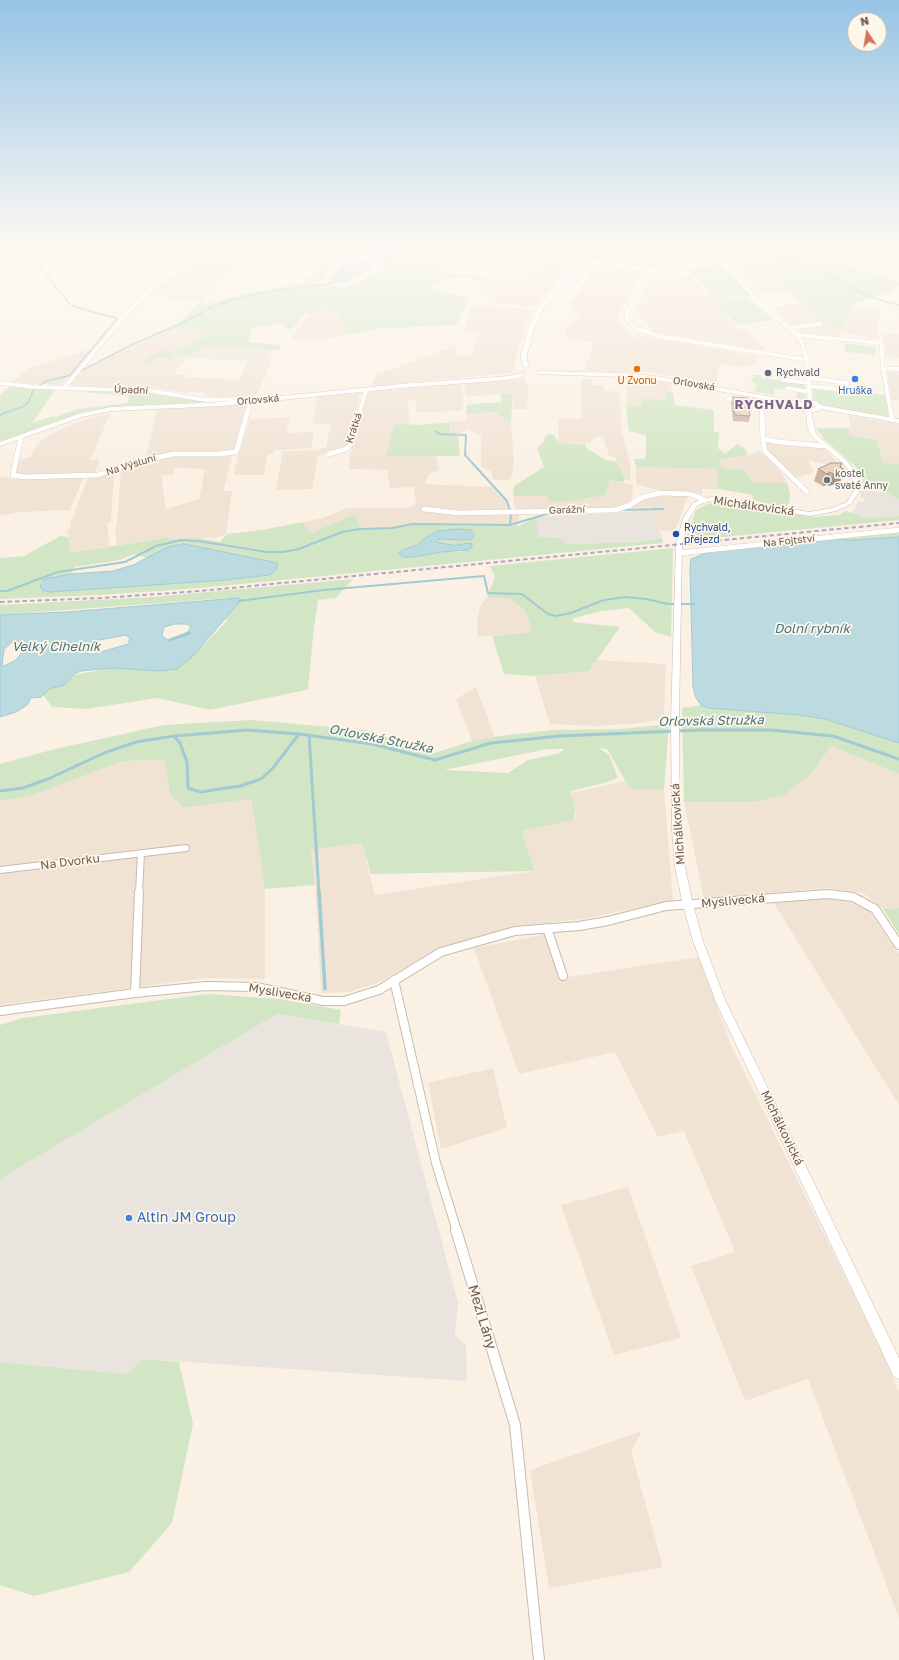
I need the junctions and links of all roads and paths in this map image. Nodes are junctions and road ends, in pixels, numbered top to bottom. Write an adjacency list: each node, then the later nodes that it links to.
1 (118, 324): 18 (street)
2 (533, 324): 9 (main road)
3 (631, 324): 8 (street)
4 (786, 324): 6 (street)
5 (817, 324): 6 (street)
6 (790, 328): 7 (street)
7 (797, 334): 8 (street); 10 (street)
8 (807, 360): 16 (street)
9 (527, 368): 12 (main road); 13 (main road)
10 (883, 368): 11 (street); 31 (street)
11 (899, 369)
12 (522, 375): 13 (main road, Orlovská); 20 (main road, Orlovská)
13 (534, 375): 23 (main road, Orlovská)
14 (783, 380): 16 (street)
15 (0, 383): 18 (street, Úpadní)
16 (809, 383): 17 (street); 21 (street); 22 (street)
17 (848, 383)
18 (64, 388): 25 (street, Úpadní)
19 (787, 388): 22 (street)
20 (366, 390): 25 (main road, Orlovská); 36 (street, Krátká)
21 (848, 390)
22 (810, 392): 27 (street)
23 (761, 398): 24 (street); 28 (main road, Orlovská); 33 (street)
24 (728, 399)
25 (262, 400): 26 (main road, Orlovská)
26 (251, 401): 32 (main road, Orlovská); 32 (street, Na Výsluní)
27 (810, 402): 28 (main road); 29 (main road)
28 (800, 404): 30 (main road)
29 (819, 407): 30 (main road); 31 (main road)
30 (808, 411): 35 (street, Michálkovická)
31 (896, 420)
32 (21, 437): 34 (main road, Orlovská)
33 (764, 439): 35 (street); 37 (street)
34 (0, 444)
35 (824, 446): 38 (street, Michálkovická)
36 (329, 454)
37 (807, 492)
38 (705, 500): 39 (street, Garážní); 41 (street, Michálkovická)
39 (424, 509)
40 (899, 530): 41 (street, Na Fojtství)
41 (679, 553): 45 (street, Michálkovická)
42 (186, 848): 43 (street, Na Dvorku)
43 (141, 853): 44 (street, Na Dvorku); 50 (street)
44 (0, 870)
45 (688, 905): 46 (street, Myslivecká); 47 (street, Myslivecká); 52 (street, Michálkovická)
46 (547, 928): 48 (street); 49 (street, Myslivecká)
47 (899, 945)
48 (563, 976)
49 (394, 980): 50 (street, Myslivecká); 53 (street, Mezi Lány)
50 (135, 993): 51 (street, Myslivecká)
51 (0, 1011)
52 (899, 1372)
53 (539, 1660)

